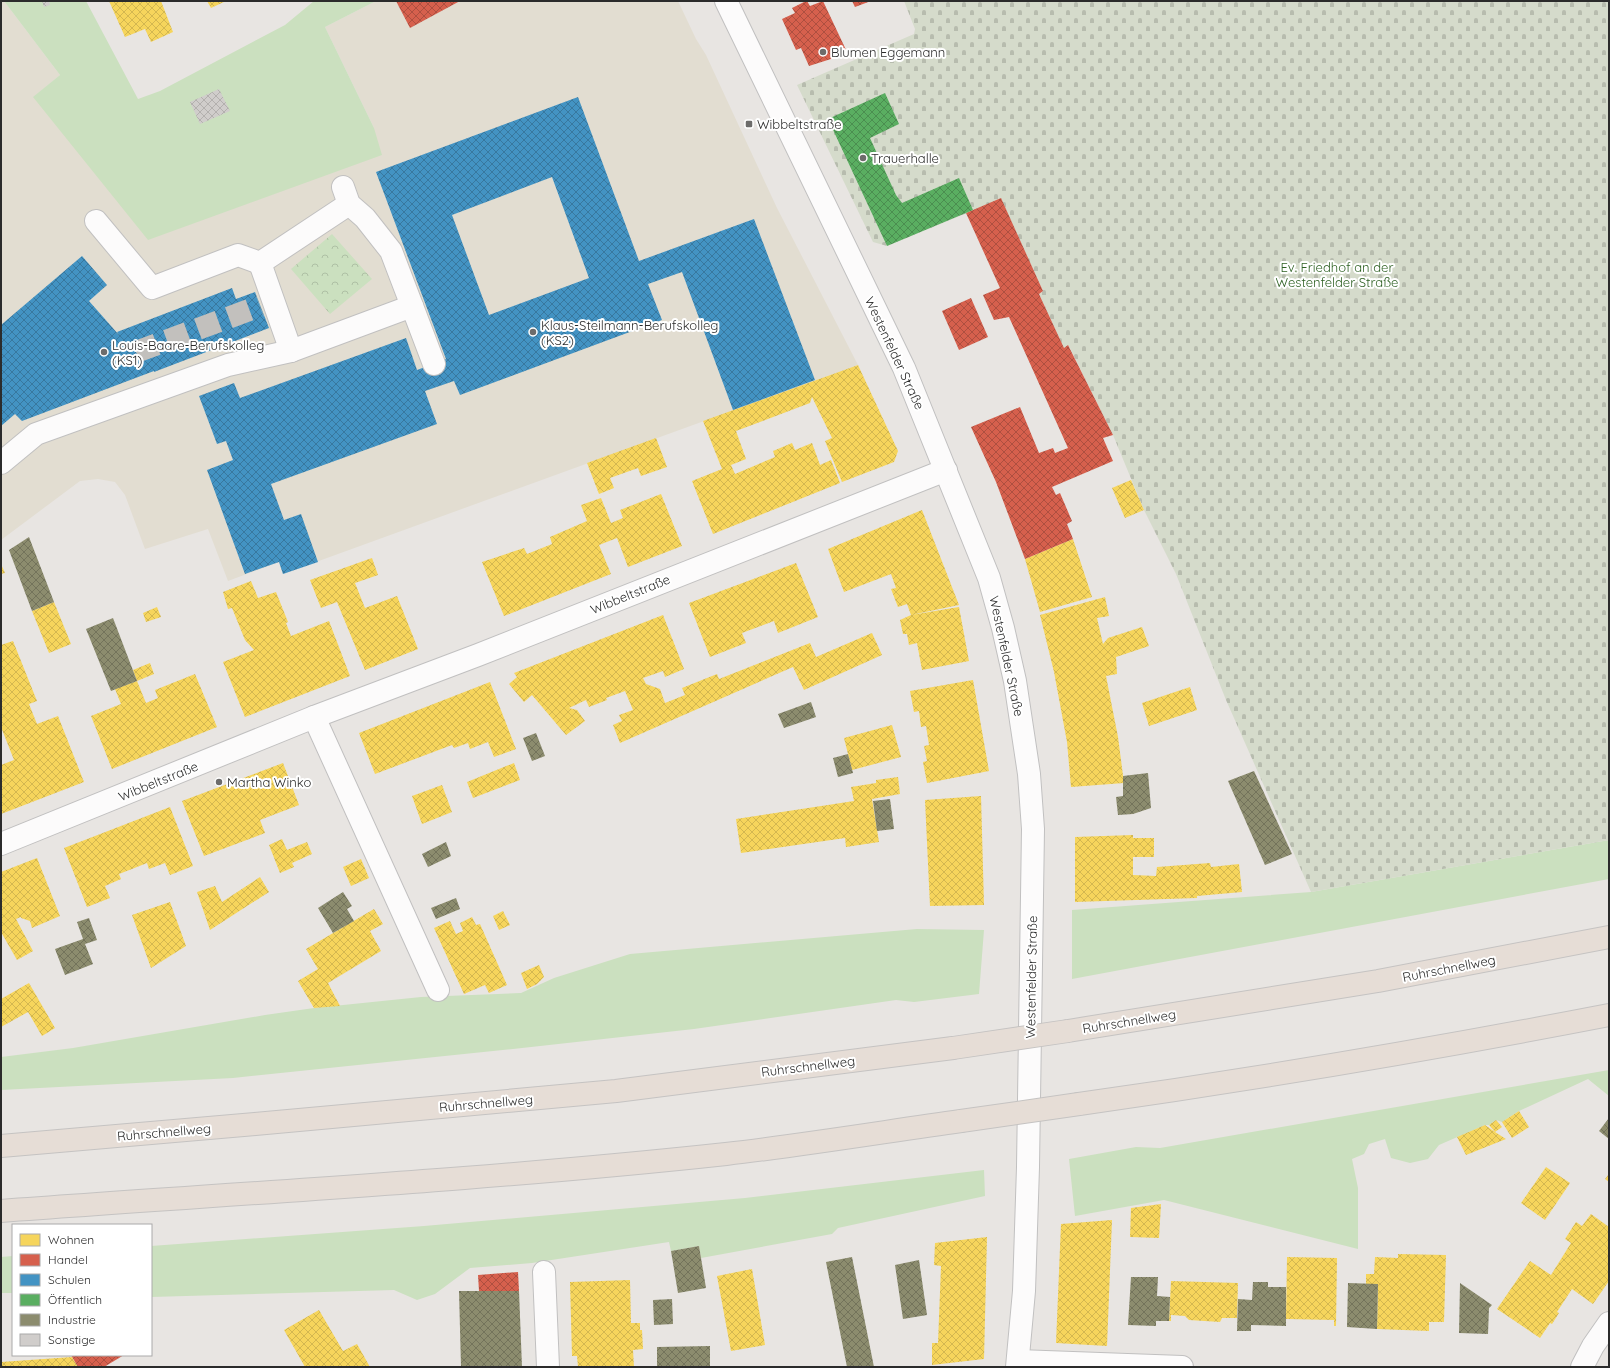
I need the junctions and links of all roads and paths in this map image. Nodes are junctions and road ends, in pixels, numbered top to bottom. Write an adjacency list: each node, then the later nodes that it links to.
1 (726, 1): 8 (street, Westenfelder Straße)
2 (96, 221): 3 (street)
3 (260, 263): 4 (street); 5 (street)
4 (412, 306): 5 (street); 6 (street)
5 (291, 351): 7 (street)
6 (434, 364)
7 (1, 463)
8 (946, 470): 9 (street, Wibbeltstraße); 20 (street, Westenfelder Straße)
9 (314, 717): 10 (street, Wibbeltstraße); 12 (street)
10 (1, 844)
11 (1609, 937): 16 (highway, Ruhrschnellweg, bridge)
12 (438, 990)
13 (1609, 1015): 15 (highway)
14 (1609, 1031): 15 (highway)
15 (1514, 1033): 17 (highway, bridge)
16 (1, 1146)
17 (1, 1211)
18 (544, 1272): 21 (street)
19 (1609, 1323): 23 (street)
20 (1018, 1364): 22 (street)
21 (548, 1367)
22 (1182, 1367)
23 (1582, 1367)

